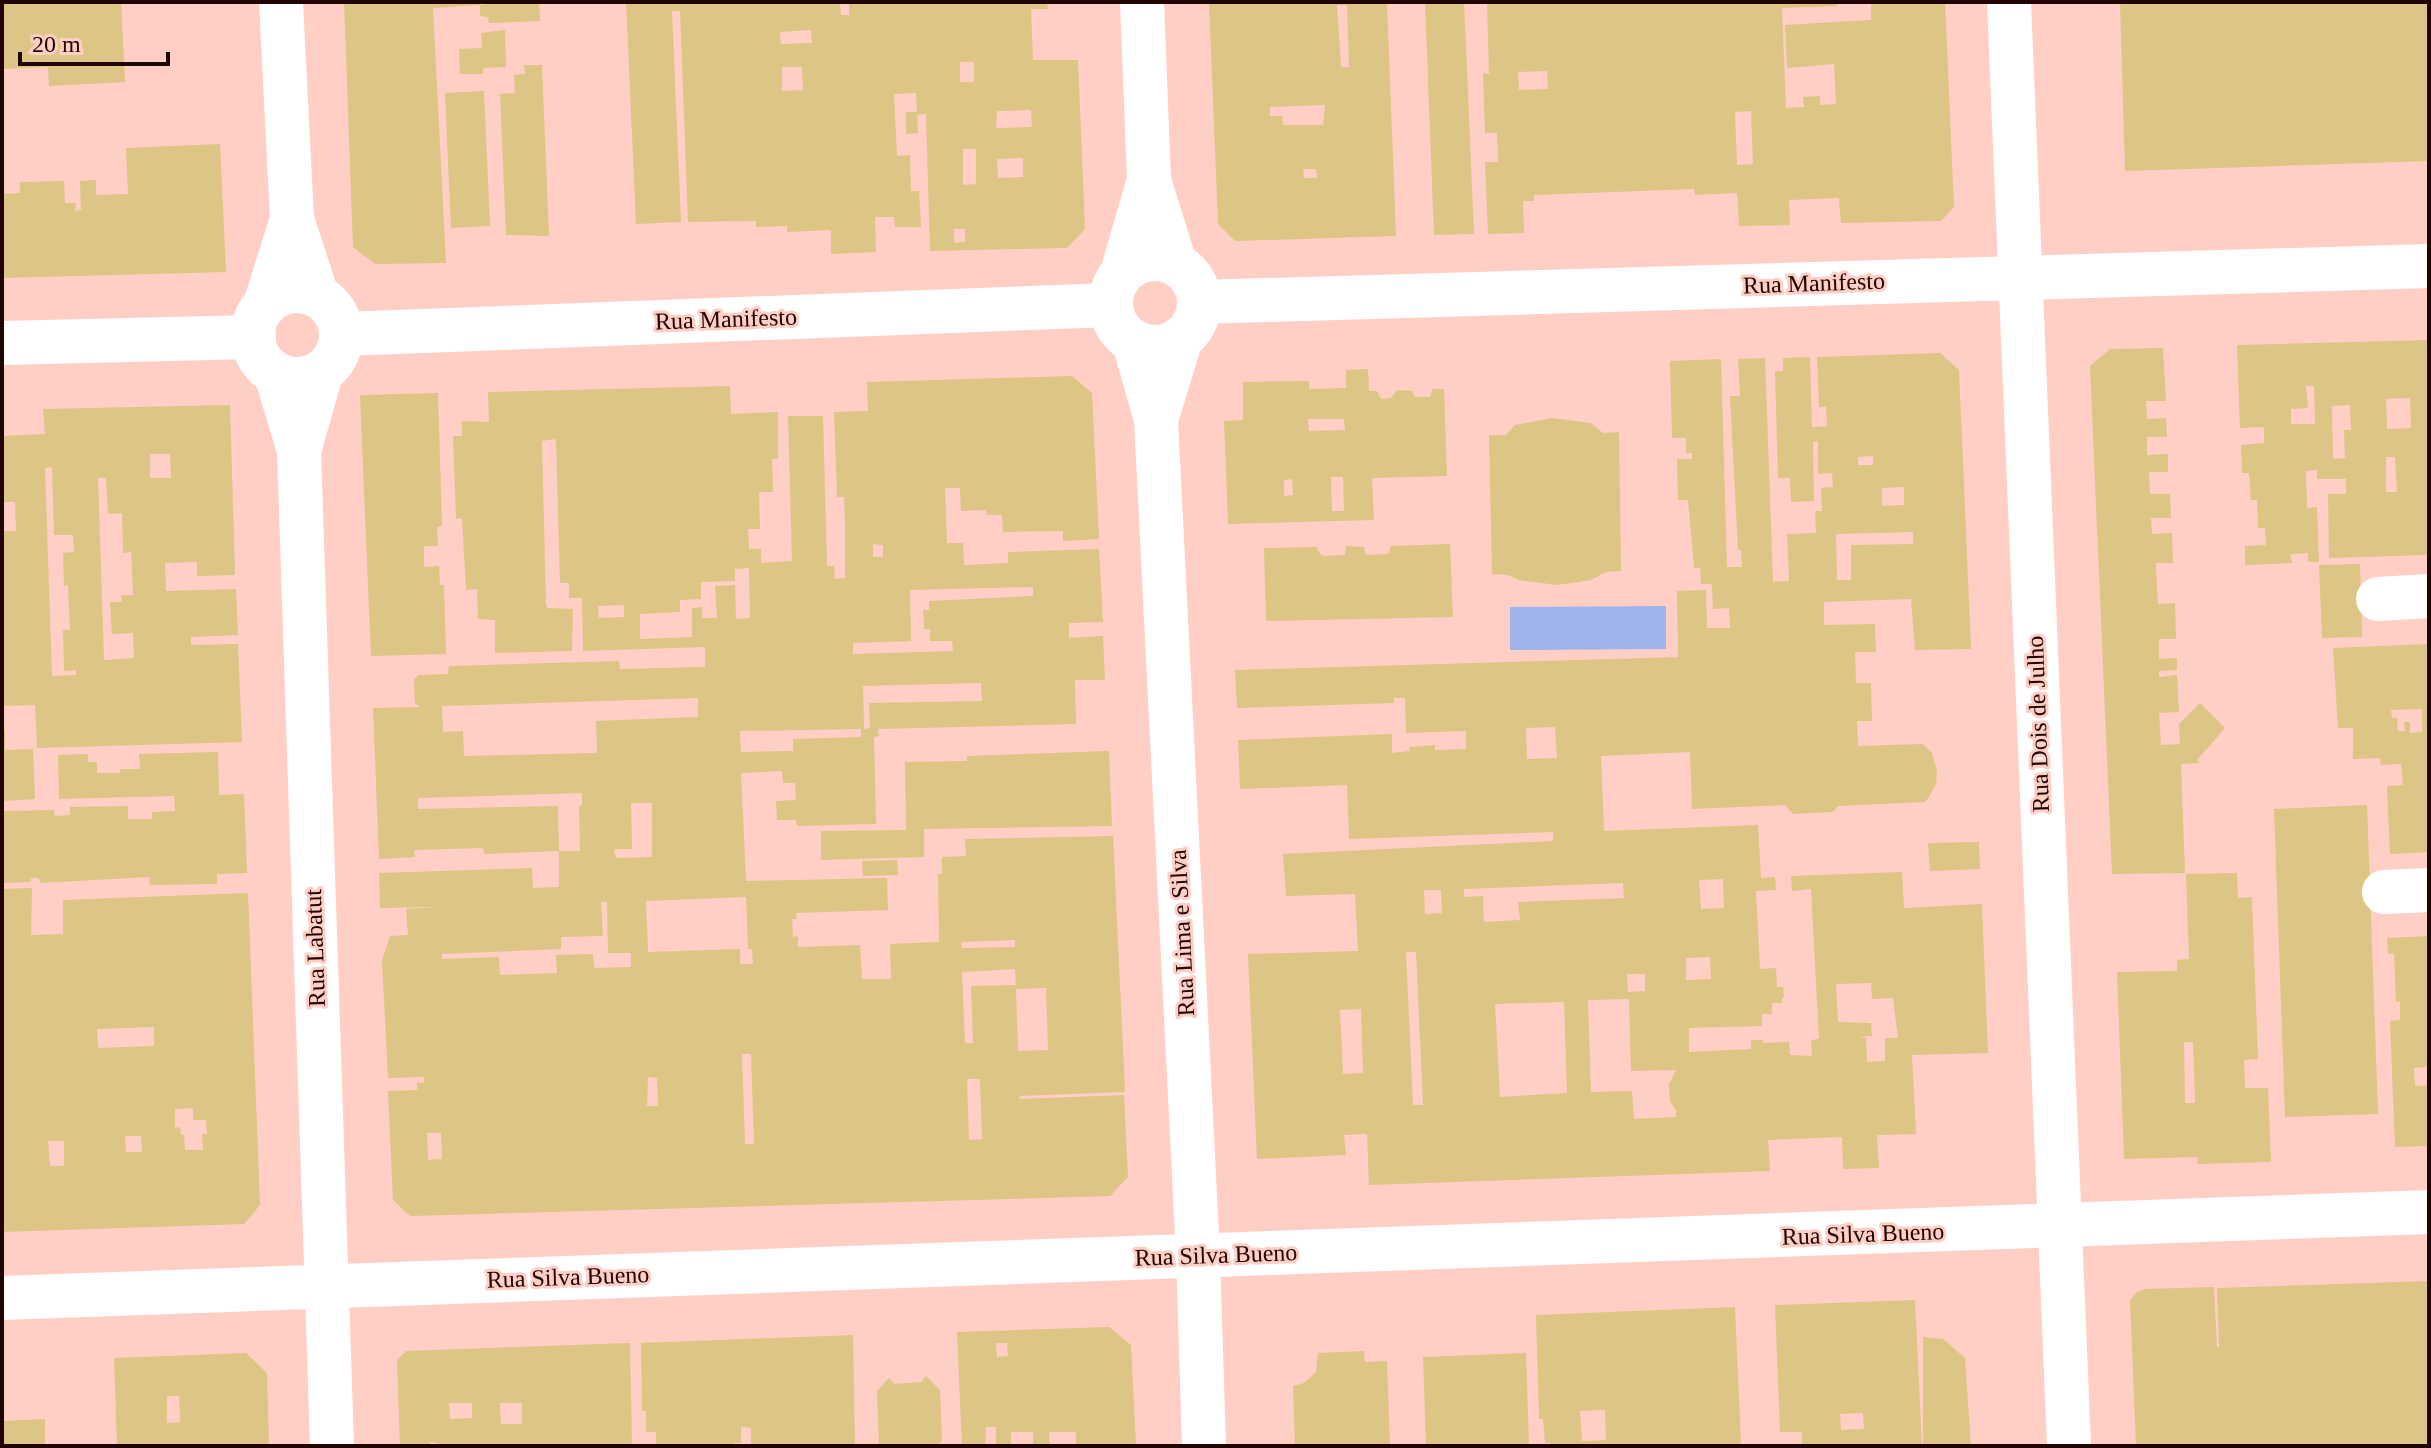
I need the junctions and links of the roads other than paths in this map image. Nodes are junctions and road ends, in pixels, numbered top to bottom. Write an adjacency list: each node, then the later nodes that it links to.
1 (281, 2): 5 (main road)
2 (1142, 2): 4 (main road)
3 (2009, 2): 8 (main road, Rua Dois de Julho)
4 (1149, 180): 6 (main road); 9 (main road)
5 (292, 219): 10 (main road); 12 (main road)
6 (1175, 264): 9 (main road); 11 (main road)
7 (2429, 266): 8 (main road, Rua Manifesto)
8 (2020, 278): 11 (main road, Rua Manifesto); 25 (main road, Rua Dois de Julho)
9 (1117, 289): 13 (main road, Rua Manifesto); 14 (main road)
10 (317, 296): 12 (main road); 13 (main road)
11 (1190, 320): 14 (main road); 18 (main road, Rua Lima e Silva)
12 (260, 321): 15 (main road); 17 (main road)
13 (342, 334): 16 (main road)
14 (1134, 342): 18 (main road, Rua Lima e Silva)
15 (2, 343)
16 (321, 373): 17 (main road); 19 (main road, Rua Labatut)
17 (276, 374): 19 (main road, Rua Labatut)
18 (1156, 420): 26 (main road, Rua Lima e Silva)
19 (299, 451): 27 (main road, Rua Labatut)
20 (2429, 596): 21 (main road)
21 (2378, 599)
22 (2429, 890): 23 (main road)
23 (2384, 892)
24 (2429, 1212): 25 (main road, Rua Silva Bueno)
25 (2060, 1227): 26 (main road, Rua Silva Bueno); 31 (main road, Rua Dois de Julho)
26 (1198, 1255): 27 (main road, Rua Silva Bueno); 30 (main road, Rua Lima e Silva)
27 (326, 1284): 28 (main road, Rua Silva Bueno); 29 (main road, Rua Labatut)
28 (2, 1298)
29 (332, 1446)
30 (1204, 1446)
31 (2069, 1446)

